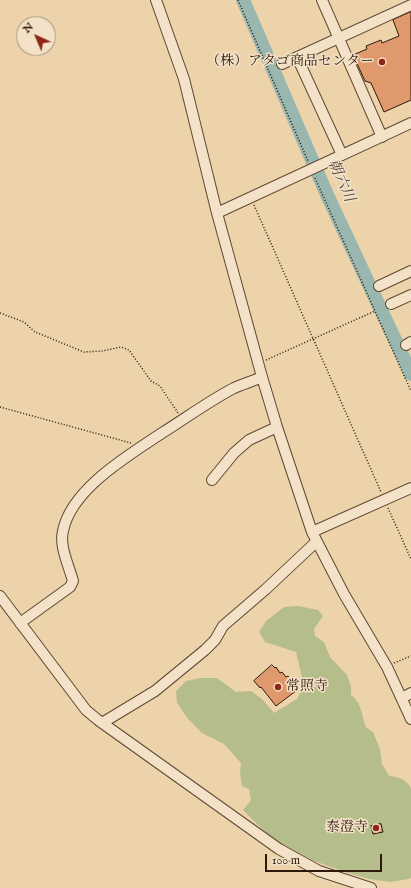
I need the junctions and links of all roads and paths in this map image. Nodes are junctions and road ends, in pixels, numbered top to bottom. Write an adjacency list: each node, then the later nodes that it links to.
1 (156, 0): 13 (street)
2 (238, 0): 11 (path)
3 (322, 0): 5 (street)
4 (411, 5): 5 (street)
5 (339, 38): 6 (street); 9 (street)
6 (297, 57): 7 (street); 10 (street)
7 (282, 64)
8 (411, 123): 9 (street)
9 (382, 137): 10 (street)
10 (342, 155): 11 (street)
11 (314, 168): 12 (street); 18 (path)
12 (250, 198): 13 (street); 20 (path)
13 (217, 213): 21 (street)
14 (411, 271): 15 (street)
15 (379, 286)
16 (411, 295): 17 (street)
17 (391, 304)
18 (375, 311): 20 (path); 23 (path)
19 (0, 313): 25 (path)
20 (313, 339): 21 (path); 30 (path)
21 (259, 363): 22 (street)
22 (262, 377): 25 (street); 26 (street)
23 (411, 391)
24 (0, 407): 27 (path)
25 (182, 420): 27 (street)
26 (277, 427): 28 (street); 31 (street)
27 (140, 446): 35 (street)
28 (212, 480)
29 (411, 488): 30 (street)
30 (384, 500): 31 (street); 33 (path)
31 (312, 532): 32 (street)
32 (316, 542): 37 (street); 41 (street)
33 (411, 559)
34 (0, 596): 35 (street)
35 (20, 623): 41 (street)
36 (411, 656): 37 (path)
37 (387, 667): 39 (street)
38 (411, 693): 39 (street)
39 (402, 698): 40 (street)
40 (411, 719)
41 (102, 723): 42 (street)
42 (371, 888)

